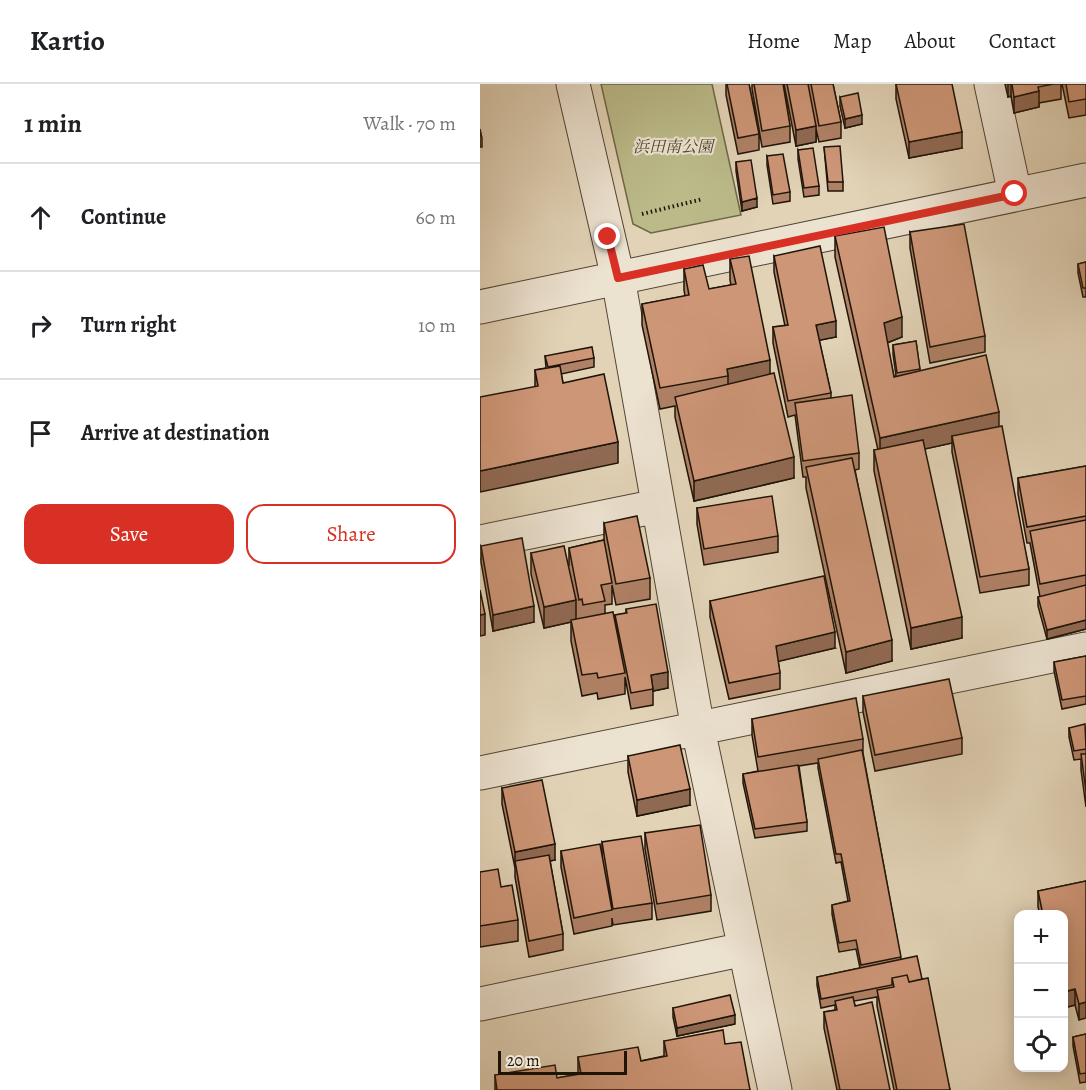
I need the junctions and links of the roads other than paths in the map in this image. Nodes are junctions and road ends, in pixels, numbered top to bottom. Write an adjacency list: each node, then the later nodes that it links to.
1 (573, 84): 5 (street)
2 (991, 84): 4 (street)
3 (1086, 180): 4 (street)
4 (1015, 194): 5 (street)
5 (618, 278): 6 (street); 7 (street)
6 (480, 307)
7 (658, 506): 8 (street); 10 (street)
8 (480, 542)
9 (1086, 649): 10 (street)
10 (698, 729): 11 (street); 12 (street)
11 (480, 773)
12 (745, 950): 13 (street); 14 (street)
13 (480, 1004)
14 (775, 1090)

